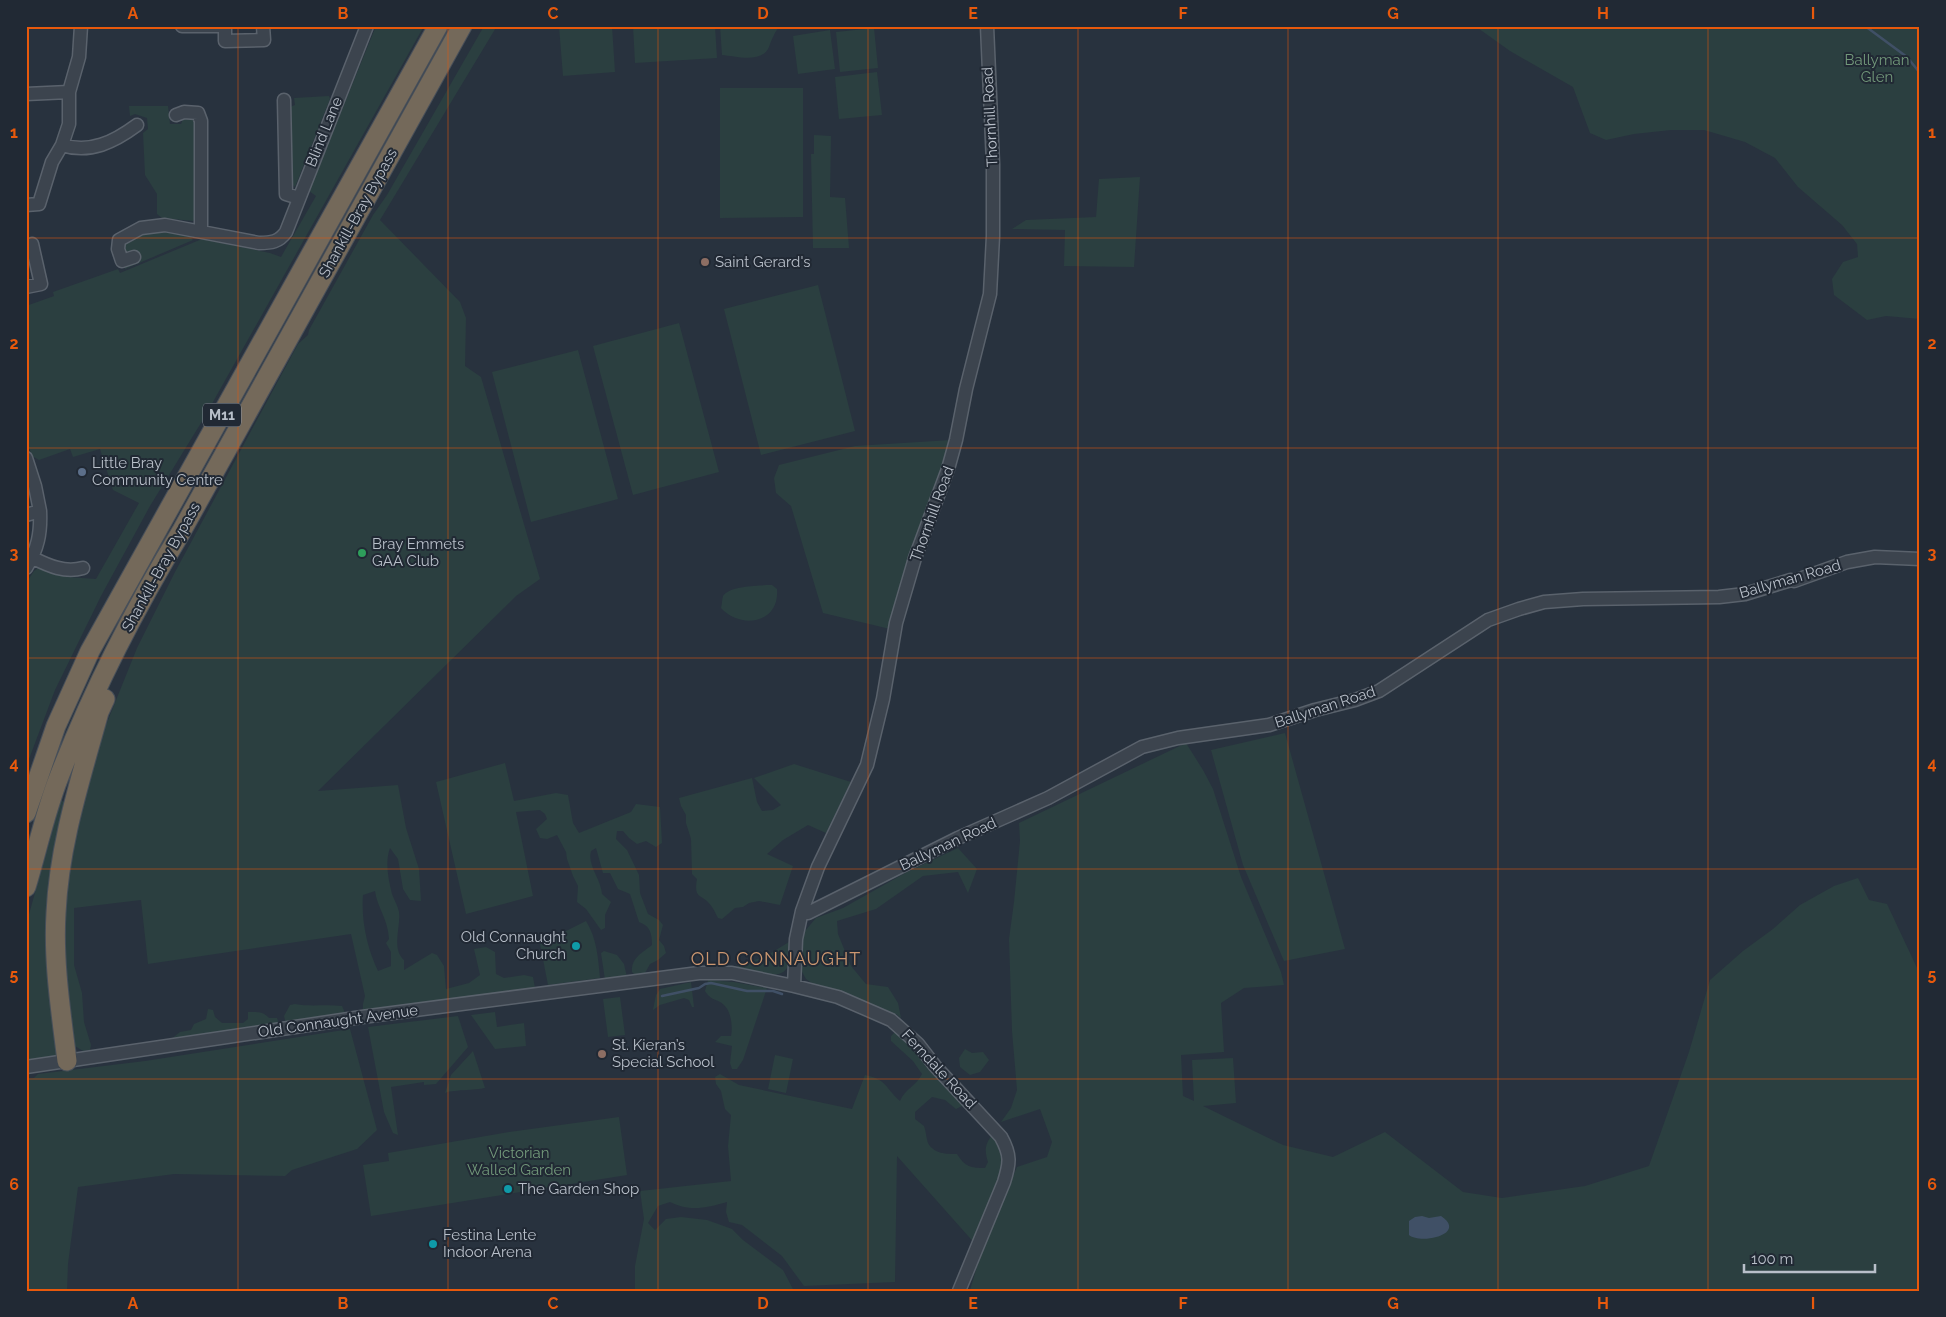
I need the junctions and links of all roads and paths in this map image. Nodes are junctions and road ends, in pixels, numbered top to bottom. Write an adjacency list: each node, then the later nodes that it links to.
1 (80, 26): 9 (street)
2 (182, 26): 3 (street)
3 (225, 26): 4 (street)
4 (264, 26)
5 (367, 26): 15 (street, Blind Lane)
6 (438, 26): 28 (highway, Shankill-Bray Bypass / M11)
7 (462, 26): 24 (highway, Shankill-Bray Bypass / M11)
8 (987, 26): 30 (street, Thornhill Road)
9 (69, 92): 10 (street); 14 (street)
10 (26, 94)
11 (284, 100): 15 (street)
12 (176, 115): 17 (street)
13 (137, 125): 14 (street)
14 (62, 145): 16 (street)
15 (299, 198): 17 (street, Blind Lane)
16 (26, 205)
17 (201, 231): 19 (street)
18 (32, 244): 20 (street)
19 (134, 257)
20 (26, 287)
21 (26, 458): 22 (street)
22 (40, 511): 23 (street); 26 (street)
23 (26, 515)
24 (181, 532): 29 (highway, Shankill-Bray Bypass / M11); 33 (highway)
25 (1920, 559): 30 (street, Ballyman Road)
26 (29, 563): 27 (street)
27 (83, 568)
28 (26, 813)
29 (26, 887)
30 (802, 911): 32 (street, Thornhill Road)
31 (650, 980): 32 (street, Ferndale Road); 33 (street, Old Connaught Avenue)
32 (794, 986): 35 (street, Ferndale Road)
33 (67, 1061): 34 (street, Old Connaught Avenue)
34 (27, 1067)
35 (959, 1291)

